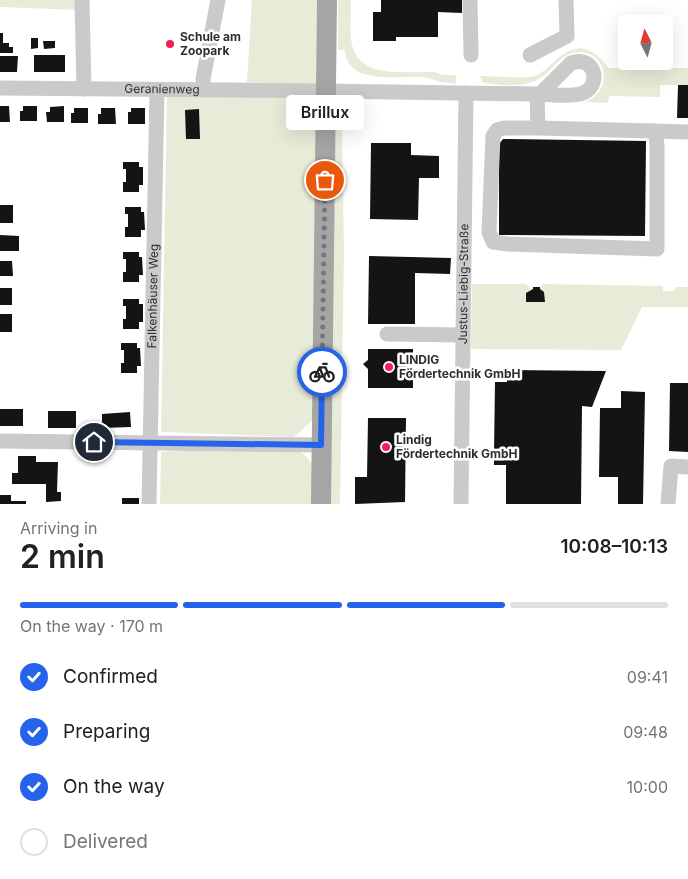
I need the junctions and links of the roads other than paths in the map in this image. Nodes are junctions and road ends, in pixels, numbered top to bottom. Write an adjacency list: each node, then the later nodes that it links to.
1 (82, 0): 9 (street)
2 (218, 0): 11 (street)
3 (327, 0): 12 (main road)
4 (470, 0): 6 (street)
5 (566, 0): 7 (street)
6 (471, 55)
7 (530, 55)
8 (0, 88): 9 (street, Geranienweg)
9 (84, 89): 10 (street, Geranienweg)
10 (157, 90): 11 (street, Geranienweg); 22 (street, Falkenhäuser Weg)
11 (204, 90): 12 (street, Geranienweg)
12 (326, 90): 13 (street); 23 (main road)
13 (466, 93): 14 (street); 18 (street, Justus-Liebig-Straße)
14 (538, 128): 15 (street); 17 (street)
15 (653, 131): 16 (street); 17 (street)
16 (688, 132)
17 (491, 236): 18 (street)
18 (464, 238): 20 (street, Justus-Liebig-Straße)
19 (387, 334): 20 (street)
20 (463, 335): 27 (street, Justus-Liebig-Straße)
21 (0, 441): 22 (street)
22 (150, 443): 23 (street); 25 (street, Falkenhäuser Weg)
23 (321, 445): 26 (main road)
24 (688, 467): 28 (street)
25 (149, 504)
26 (321, 504)
27 (461, 504)
28 (668, 504)

